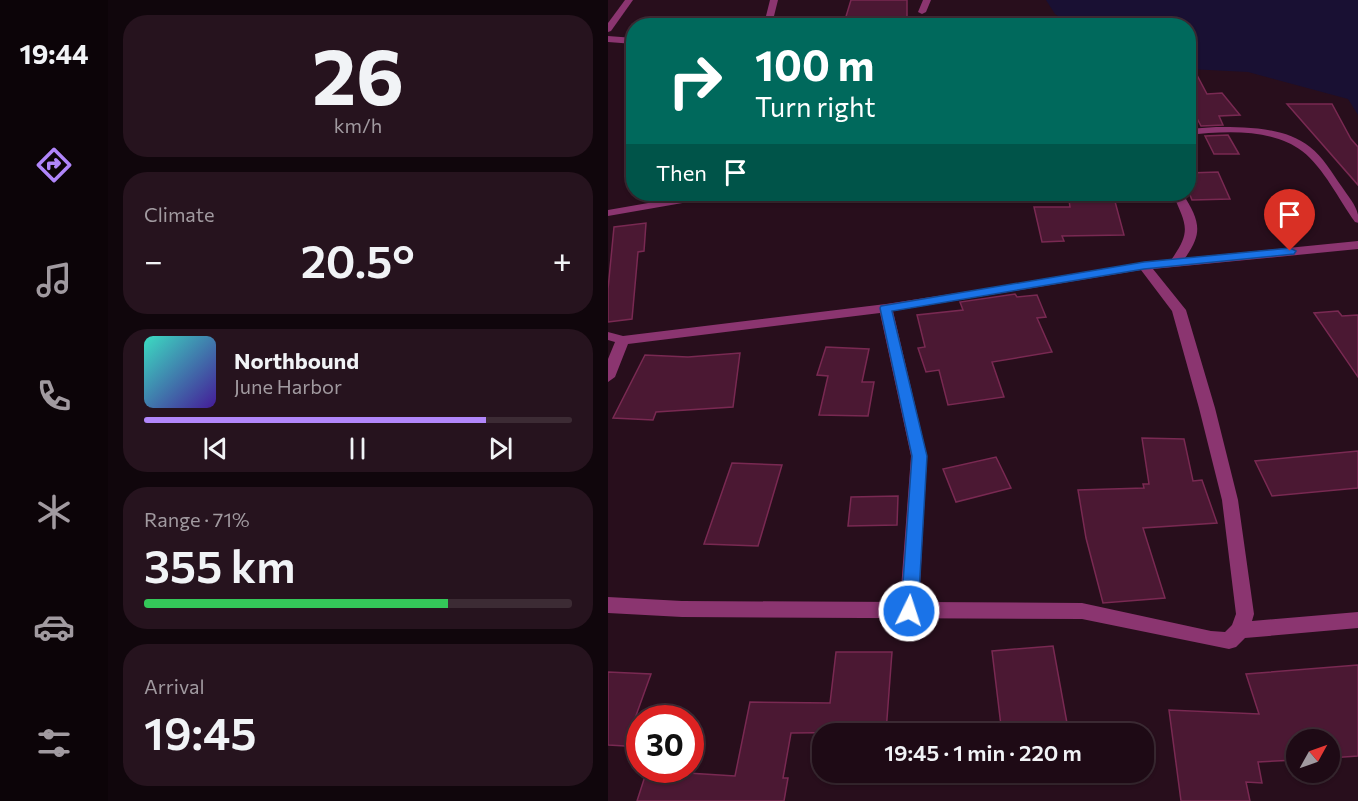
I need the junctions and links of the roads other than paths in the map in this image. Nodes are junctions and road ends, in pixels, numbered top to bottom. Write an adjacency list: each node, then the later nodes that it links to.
1 (629, 0): 6 (street)
2 (774, 0): 5 (street)
3 (927, 0): 4 (street)
4 (922, 12)
5 (769, 18)
6 (608, 29)
7 (608, 39): 8 (street)
8 (626, 40)
9 (1196, 131): 13 (street)
10 (677, 201): 12 (street)
11 (1182, 201): 15 (street)
12 (608, 213)
13 (1358, 220)
14 (1358, 244): 15 (street)
15 (1176, 262): 16 (street)
16 (1144, 266): 17 (street); 23 (street)
17 (886, 308): 18 (street); 21 (street)
18 (615, 338): 19 (street)
19 (608, 377)
20 (608, 605): 21 (street)
21 (909, 611): 23 (street)
22 (1358, 620): 23 (street)
23 (1240, 630)

